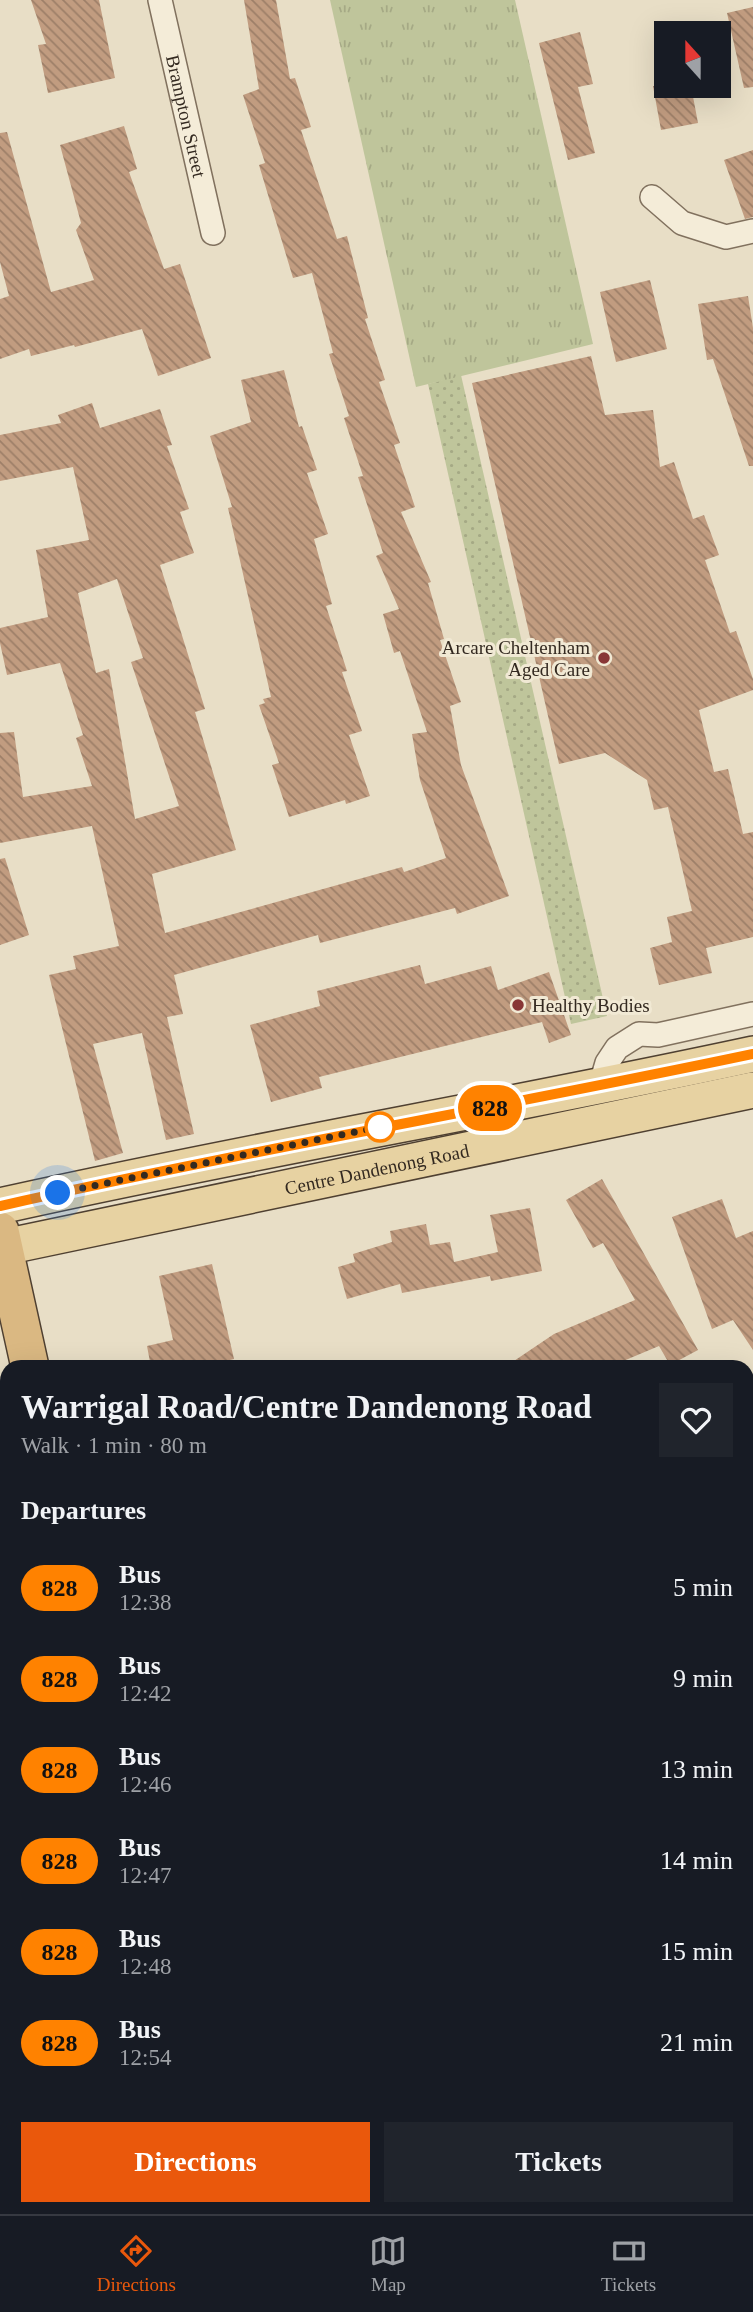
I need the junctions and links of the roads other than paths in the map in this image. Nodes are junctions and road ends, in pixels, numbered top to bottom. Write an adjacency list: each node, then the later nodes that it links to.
1 (160, 0): 4 (street, Brampton Street)
2 (652, 197): 3 (street)
3 (753, 231)
4 (213, 233)
5 (753, 1014): 7 (street)
6 (753, 1054): 7 (main road, Centre Dandenong Road)
7 (600, 1087): 9 (main road, Centre Dandenong Road)
8 (753, 1090): 10 (main road, Centre Dandenong Road)
9 (0, 1206)
10 (1, 1242): 11 (highway)
11 (28, 1360)

